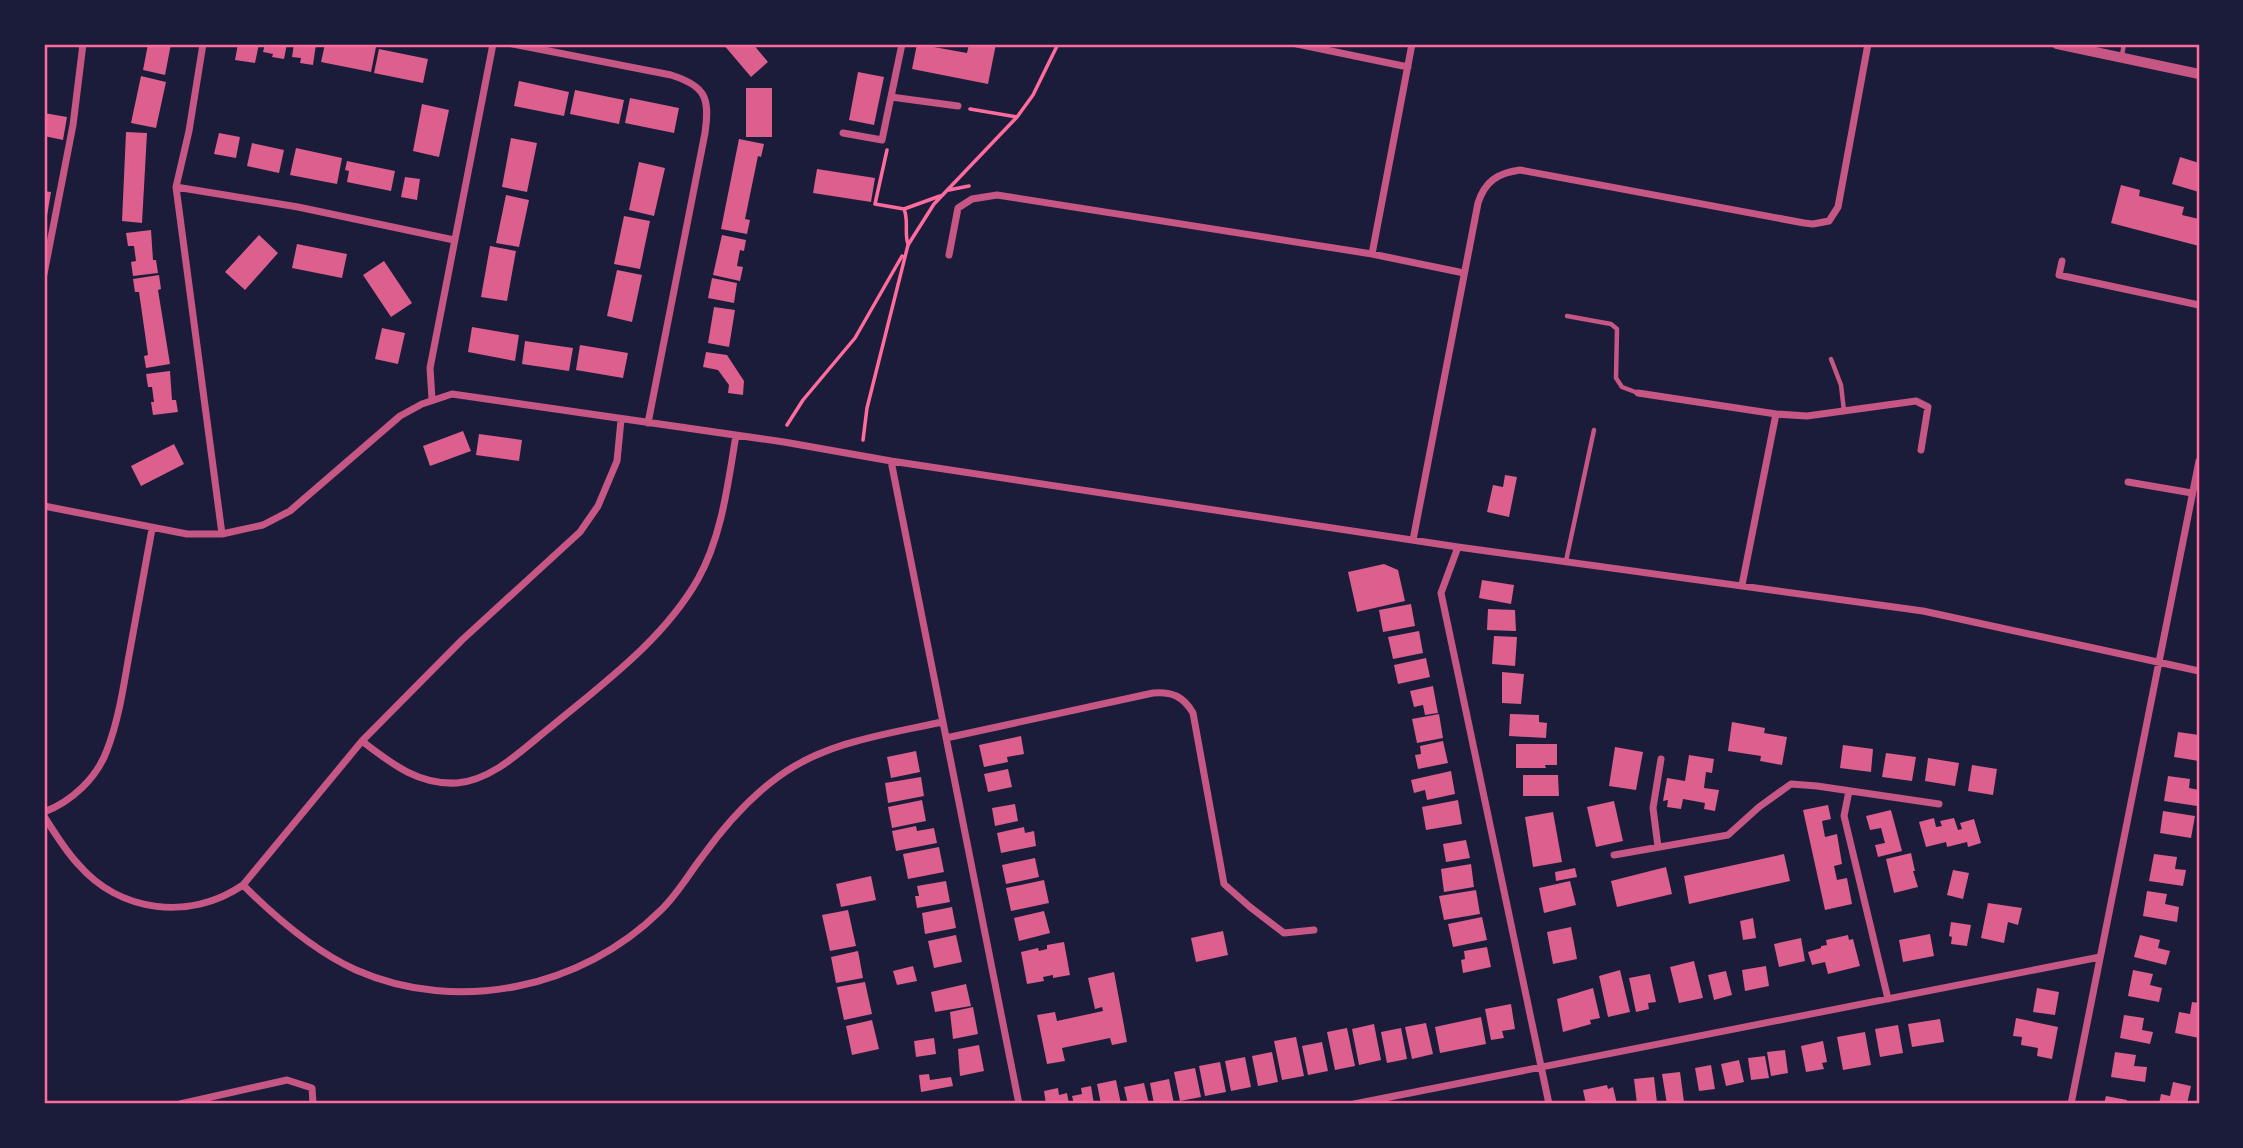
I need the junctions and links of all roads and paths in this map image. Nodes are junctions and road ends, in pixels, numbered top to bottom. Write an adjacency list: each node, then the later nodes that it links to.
1 (83, 44): 29 (street)
2 (203, 44): 19 (street)
3 (493, 44): 22 (street)
4 (513, 44): 38 (street)
5 (902, 44): 14 (street)
6 (1297, 44): 12 (street)
7 (1412, 44): 12 (street)
8 (1868, 44): 28 (street)
9 (2057, 44): 11 (street)
10 (2124, 44): 11 (lane)
11 (2122, 56): 13 (street)
12 (1408, 67): 25 (street)
13 (2199, 75)
14 (891, 97): 15 (street); 18 (street)
15 (958, 106): 16 (path)
16 (1017, 117)
17 (843, 133): 18 (street)
18 (881, 140): 21 (path)
19 (176, 187): 22 (street); 49 (street)
20 (942, 195): 21 (path)
21 (904, 209): 23 (path)
22 (454, 240): 34 (street)
23 (908, 245)
24 (905, 251): 39 (path)
25 (1372, 254): 26 (street); 28 (street)
26 (949, 256)
27 (2062, 261): 30 (street)
28 (1464, 273): 50 (street)
29 (44, 274)
30 (2199, 305)
31 (1567, 316): 33 (lane)
32 (1831, 359): 35 (lane)
33 (1638, 393): 36 (street)
34 (432, 399): 37 (street); 49 (street)
35 (1844, 412): 36 (street); 42 (street)
36 (1776, 414): 53 (street)
37 (621, 420): 38 (street); 58 (street)
38 (648, 424): 41 (street)
39 (787, 425)
40 (1594, 430): 52 (lane)
41 (736, 435): 43 (street); 58 (street)
42 (1921, 450)
43 (891, 461): 50 (street); 56 (street)
44 (2199, 461): 46 (street)
45 (2128, 482): 46 (street)
46 (2193, 493): 54 (street)
47 (44, 506): 48 (street)
48 (152, 529): 49 (street); 62 (street)
49 (222, 534)
50 (1413, 540): 51 (street)
51 (1458, 547): 52 (street); 69 (street)
52 (1566, 561): 53 (street)
53 (1742, 585): 54 (street)
54 (2160, 662): 55 (street); 67 (street)
55 (2199, 671)
56 (942, 722): 57 (street); 65 (street)
57 (946, 737): 66 (street); 72 (street)
58 (362, 741): 65 (street)
59 (1661, 759): 63 (street)
60 (1849, 791): 61 (street); 63 (street); 68 (street)
61 (1939, 804)
62 (44, 814): 65 (street)
63 (1658, 847): 64 (street)
64 (1614, 855)
65 (243, 885)
66 (1314, 930)
67 (2100, 957): 68 (street); 75 (street)
68 (1888, 999): 69 (street)
69 (1541, 1067): 73 (street); 74 (street)
70 (313, 1103): 71 (street)
71 (180, 1104)
72 (1018, 1104)
73 (1354, 1104)
74 (1549, 1104)
75 (2071, 1104)

